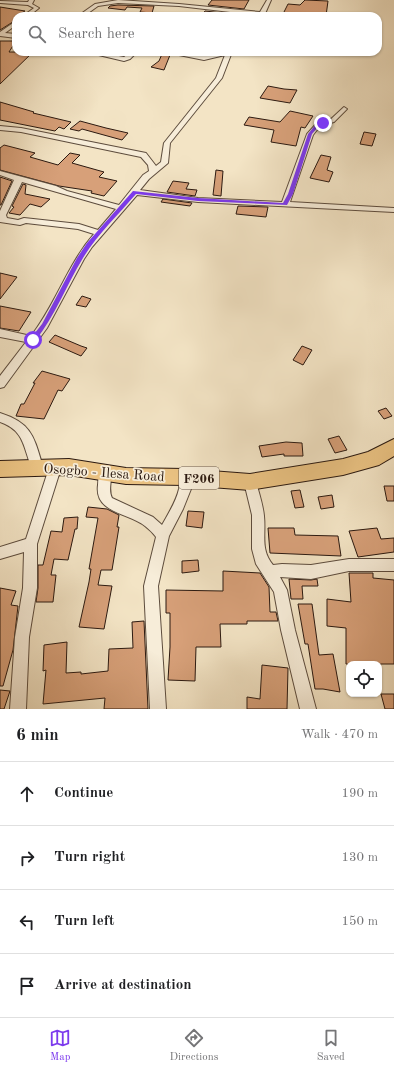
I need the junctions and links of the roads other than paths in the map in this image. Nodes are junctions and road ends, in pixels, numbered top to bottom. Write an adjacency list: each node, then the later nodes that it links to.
1 (269, 0): 8 (street)
2 (120, 1): 6 (street); 7 (street)
3 (0, 2): 4 (street)
4 (30, 2): 5 (street)
5 (32, 12)
6 (87, 12)
7 (236, 12)
8 (263, 12)
9 (12, 26): 10 (street)
10 (1, 34): 11 (street)
11 (12, 35)
12 (106, 56): 13 (street)
13 (130, 56)
14 (192, 56): 15 (street)
15 (212, 56)
16 (227, 56): 19 (street)
17 (344, 109): 23 (street)
18 (0, 128): 19 (street)
19 (153, 172): 22 (street)
20 (0, 173): 21 (street)
21 (18, 179): 24 (street); 26 (street)
22 (135, 192): 23 (street); 24 (street)
23 (285, 204): 25 (street)
24 (122, 208): 27 (street)
25 (394, 210)
26 (1, 217): 27 (street)
27 (99, 233): 29 (street)
28 (0, 333): 29 (street)
29 (33, 340): 30 (street)
30 (0, 384)
31 (0, 417): 33 (street)
32 (394, 447): 37 (main road, Osogbo - Ilesa Road / F206)
33 (46, 467): 34 (main road, Osogbo - Ilesa Road / F206); 35 (main road, Osogbo - Ilesa Road / F206); 39 (street)
34 (0, 469)
35 (105, 473): 36 (main road, Osogbo - Ilesa Road / F206); 38 (street)
36 (184, 477): 37 (main road, Osogbo - Ilesa Road / F206); 38 (street)
37 (250, 482): 42 (street)
38 (163, 535): 44 (street)
39 (31, 544): 40 (street); 43 (street)
40 (0, 553)
41 (394, 565): 42 (street)
42 (270, 572): 45 (street)
43 (18, 709)
44 (158, 709)
45 (308, 709)

